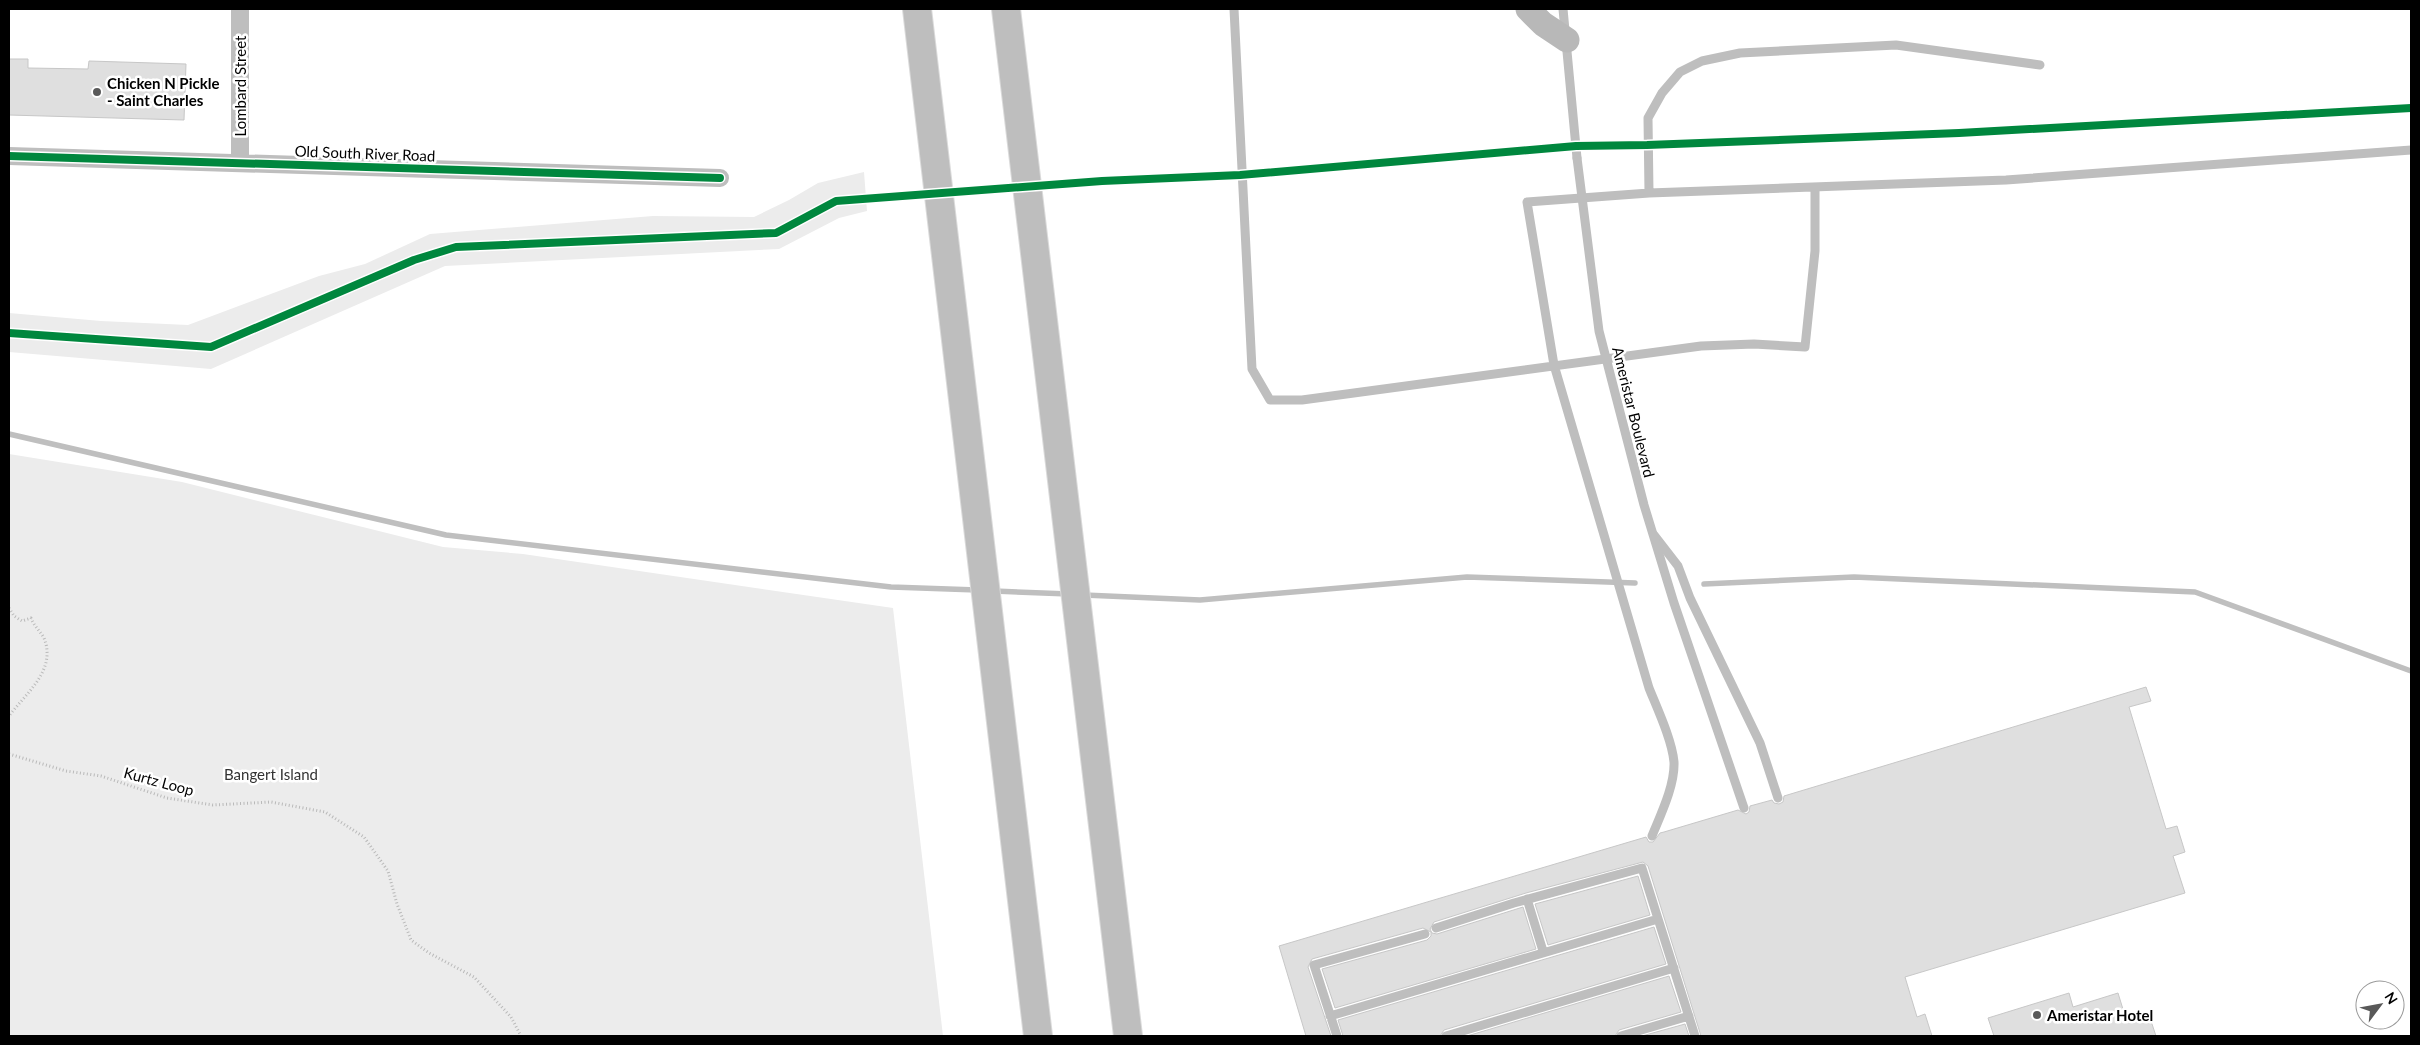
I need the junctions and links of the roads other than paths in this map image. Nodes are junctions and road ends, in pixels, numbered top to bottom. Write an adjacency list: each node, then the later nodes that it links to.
1 (240, 9): 11 (street, Lombard Street)
2 (917, 9): 28 (highway)
3 (1006, 9): 29 (highway)
4 (1234, 9): 15 (lane)
5 (1528, 9): 7 (street)
6 (1562, 9): 7 (lane, Ameristar Boulevard)
7 (1567, 45): 16 (lane, Ameristar Boulevard, bridge)
8 (2040, 65): 14 (lane)
9 (2411, 150): 13 (lane)
10 (9, 156): 11 (street, Old South River Road)
11 (240, 162): 12 (street, Old South River Road)
12 (720, 178)
13 (1815, 189): 14 (lane); 15 (lane)
14 (1649, 193): 15 (lane)
15 (1554, 365): 19 (lane)
16 (1653, 534): 17 (lane); 18 (lane, Ameristar Boulevard, bridge)
17 (1778, 798)
18 (1744, 808)
19 (1652, 836)
20 (1527, 899): 21 (lane); 22 (lane); 24 (lane)
21 (1658, 919): 24 (lane); 25 (lane)
22 (1436, 928)
23 (1425, 934): 26 (lane)
24 (1543, 952): 26 (lane)
25 (1674, 968): 27 (lane); 31 (lane)
26 (1330, 1016): 30 (lane)
27 (1689, 1016): 32 (lane); 33 (lane)
28 (1038, 1036)
29 (1128, 1036)
30 (1337, 1036)
31 (1446, 1036)
32 (1621, 1036)
33 (1695, 1036)

